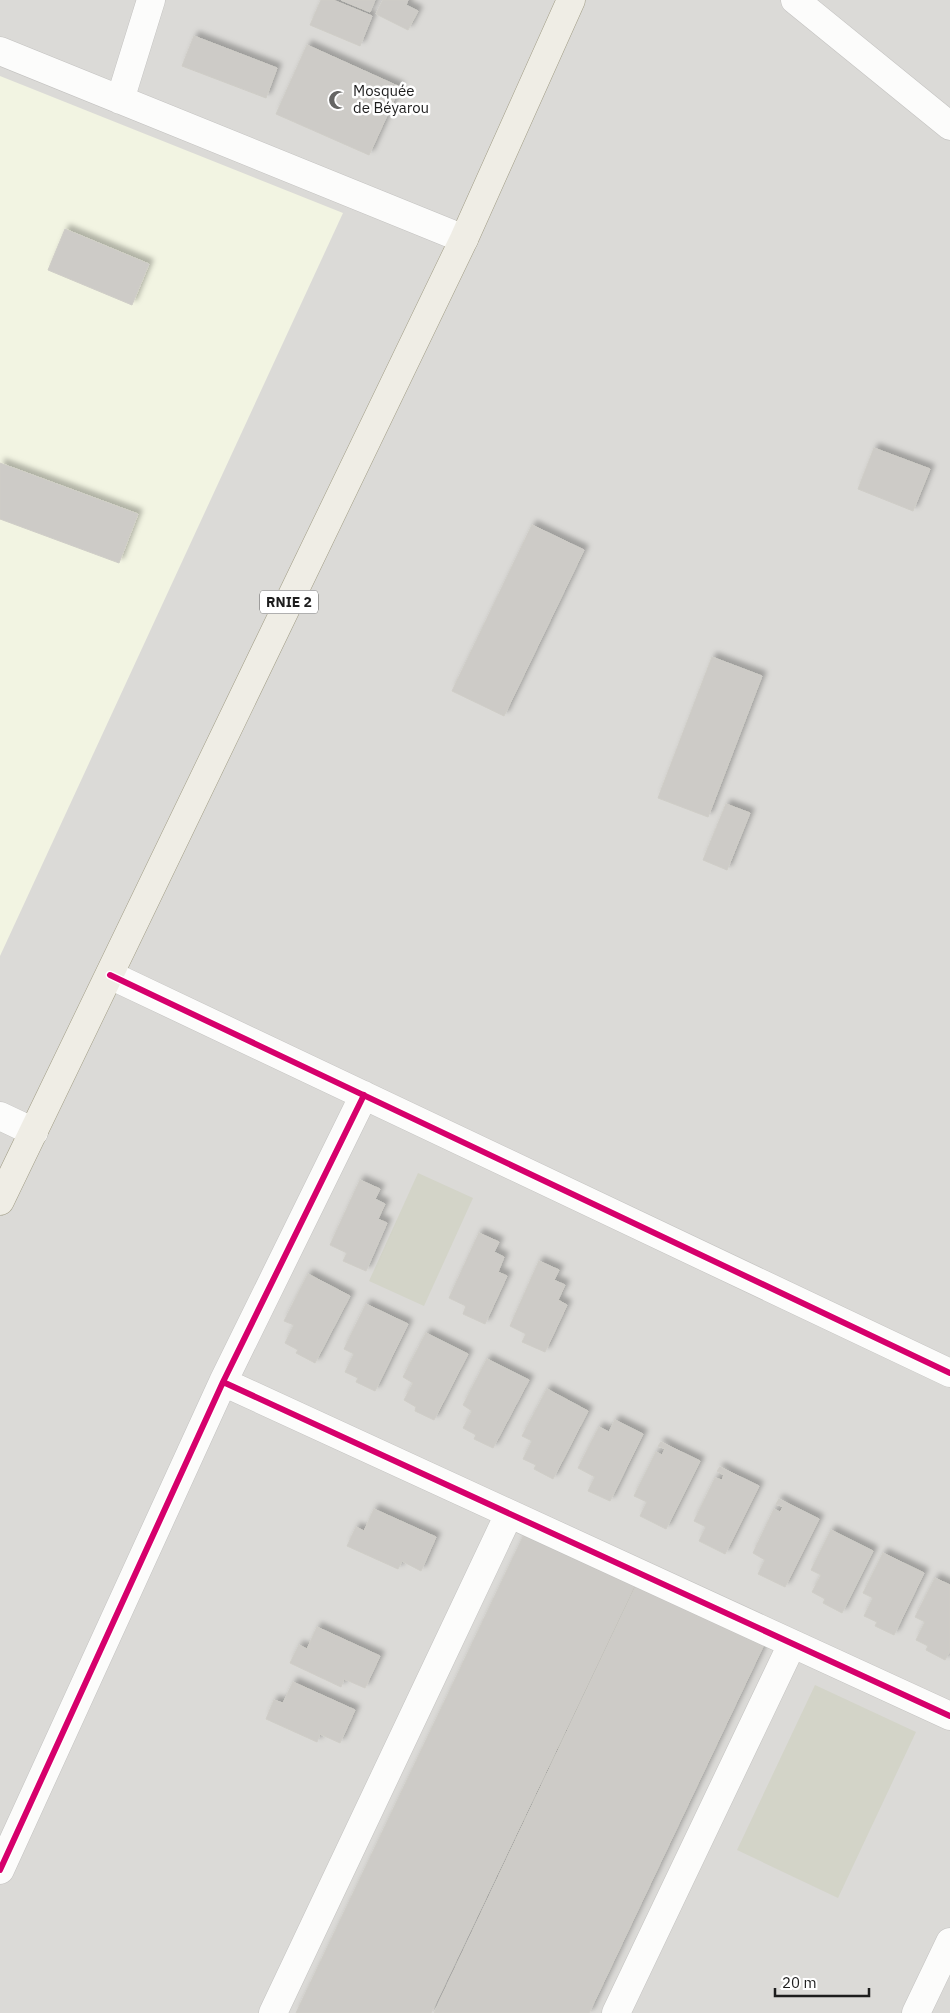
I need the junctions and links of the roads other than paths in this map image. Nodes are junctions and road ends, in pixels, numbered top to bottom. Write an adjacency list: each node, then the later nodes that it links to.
1 (151, 0): 5 (street)
2 (571, 0): 7 (main road, RNIE 2)
3 (794, 0): 6 (street)
4 (0, 51): 5 (street)
5 (120, 100): 7 (street)
6 (950, 126)
7 (464, 239): 8 (main road, RNIE 2)
8 (110, 975): 9 (street); 11 (main road, RNIE 2)
9 (364, 1095): 13 (street); 14 (street)
10 (0, 1116): 11 (street)
11 (34, 1132): 12 (main road, RNIE 2)
12 (0, 1201)
13 (950, 1373)
14 (223, 1382): 15 (street); 18 (street)
15 (509, 1514): 16 (street); 20 (street)
16 (792, 1644): 17 (street); 21 (street)
17 (950, 1716)
18 (0, 1870)
19 (950, 1942): 22 (street)
20 (272, 2013)
21 (616, 2013)
22 (916, 2013)

